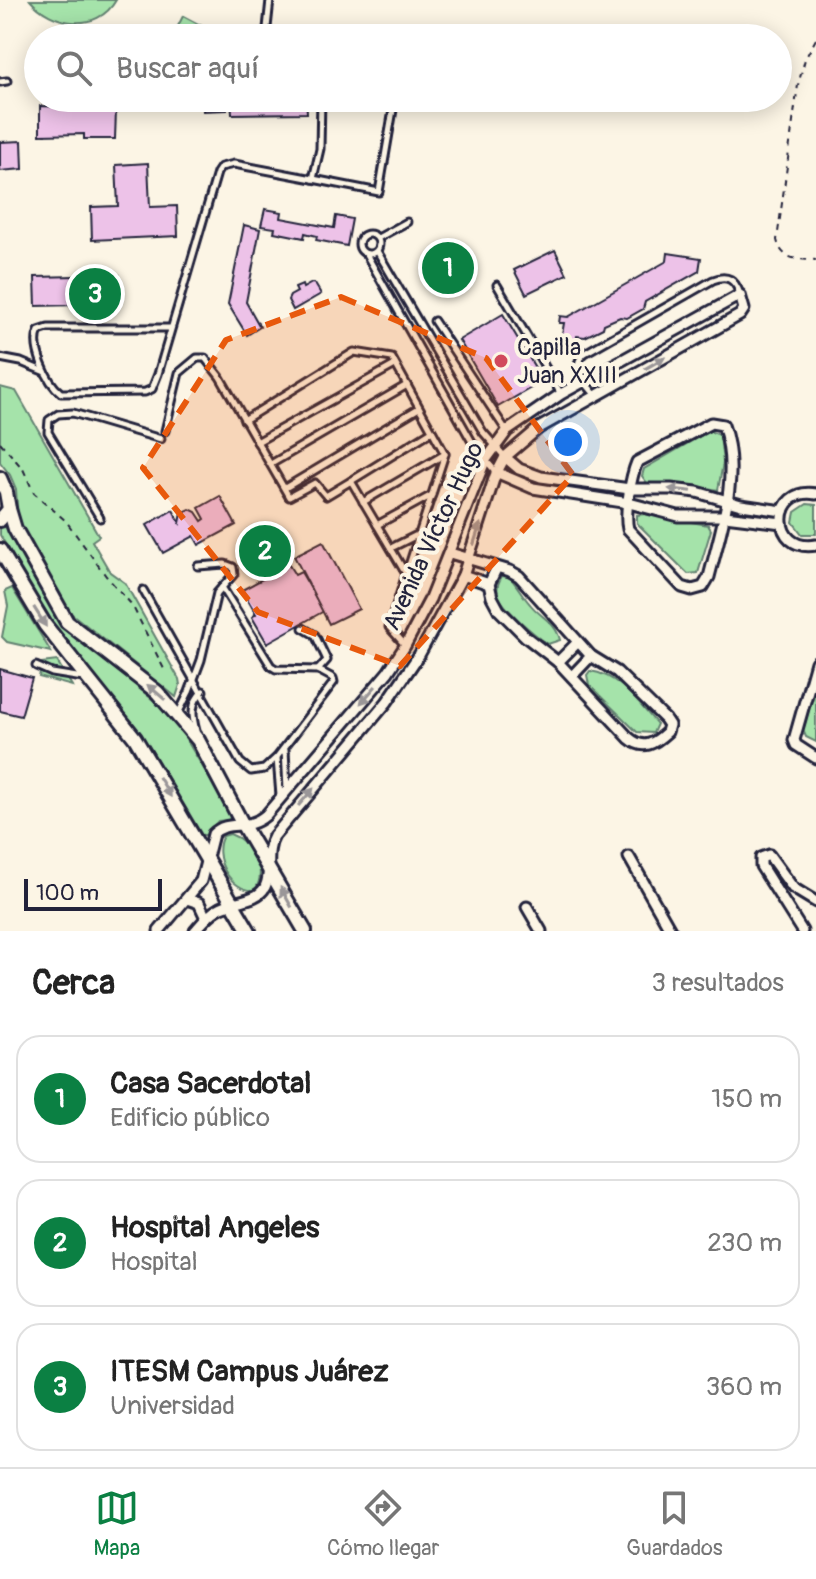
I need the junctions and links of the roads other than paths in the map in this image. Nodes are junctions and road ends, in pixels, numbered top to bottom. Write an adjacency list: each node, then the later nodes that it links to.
1 (270, 0): 2 (lane)
2 (267, 24)
3 (321, 112): 5 (lane)
4 (393, 112): 5 (lane)
5 (313, 179): 13 (lane)
6 (407, 222): 7 (lane)
7 (378, 238): 8 (lane); 9 (lane)
8 (377, 251): 9 (lane); 14 (lane)
9 (366, 254): 15 (lane)
10 (497, 285): 21 (lane)
11 (740, 295): 19 (street, Avenida Víctor Hugo); 19 (lane); 22 (street, Avenida Víctor Hugo, one-way to 11)
12 (434, 321): 32 (lane)
13 (171, 328): 18 (lane); 18 (lane)
14 (431, 343): 15 (lane); 26 (lane)
15 (421, 349): 28 (lane)
16 (0, 358): 18 (lane)
17 (395, 365): 20 (lane); 27 (lane); 34 (lane)
18 (46, 372)
19 (580, 384): 21 (street, Avenida Víctor Hugo); 22 (lane); 23 (street)
20 (407, 385): 24 (lane); 39 (lane)
21 (561, 394): 25 (street, Avenida Víctor Hugo)
22 (597, 397): 23 (street, Avenida Víctor Hugo)
23 (586, 403): 29 (street, Avenida Víctor Hugo)
24 (419, 408): 31 (lane); 44 (lane)
25 (530, 413): 29 (street); 32 (street, Avenida Víctor Hugo)
26 (473, 416): 28 (lane); 35 (lane)
27 (244, 420): 30 (lane); 34 (lane)
28 (462, 424): 38 (lane)
29 (539, 428): 37 (street, Avenida Víctor Hugo)
30 (165, 431)
31 (432, 431): 36 (lane); 43 (lane)
32 (507, 431): 35 (street, Avenida Víctor Hugo)
33 (161, 439): 55 (lane)
34 (257, 442): 39 (lane)
35 (495, 446): 37 (lane); 38 (street, Avenida Víctor Hugo)
36 (445, 454): 48 (lane); 50 (lane)
37 (505, 457): 40 (street, Avenida Víctor Hugo); 42 (street)
38 (485, 461): 40 (lane); 62 (street, Avenida Víctor Hugo)
39 (271, 464): 44 (lane)
40 (496, 472): 46 (street); 63 (street, Avenida Víctor Hugo, one-way to 40)
41 (0, 478): 53 (main road)
42 (554, 478): 45 (street); 46 (street)
43 (351, 481): 44 (lane); 50 (lane)
44 (285, 488)
45 (630, 489): 49 (street, one-way to 45); 49 (street); 51 (street)
46 (551, 492): 51 (street)
47 (816, 494): 52 (street)
48 (432, 495): 57 (lane); 58 (lane)
49 (727, 501): 52 (street); 54 (street)
50 (363, 502): 57 (lane)
51 (629, 503): 54 (street); 54 (street)
52 (783, 511): 56 (street)
53 (4, 515): 85 (main road, one-way to 53)
54 (725, 516): 56 (street)
55 (100, 518)
56 (782, 523): 59 (street)
57 (377, 525): 60 (lane)
58 (419, 534): 60 (lane); 66 (lane)
59 (816, 545)
60 (391, 548): 66 (lane)
61 (0, 550): 81 (main road, one-way to 81)
62 (450, 553): 63 (street); 73 (street, Avenida Víctor Hugo)
63 (468, 560): 65 (street); 67 (street, Avenida Víctor Hugo)
64 (198, 566): 69 (lane)
65 (496, 569): 68 (street); 72 (street)
66 (406, 574): 73 (lane)
67 (463, 575): 68 (street); 83 (street, Avenida Víctor Hugo)
68 (489, 584): 75 (street)
69 (222, 587): 78 (lane); 82 (lane)
70 (143, 590): 82 (lane)
71 (303, 628): 78 (lane)
72 (578, 642): 74 (street); 75 (street)
73 (405, 646): 79 (street, Avenida Víctor Hugo)
74 (591, 656): 80 (street); 80 (street)
75 (558, 662): 80 (street)
76 (816, 662): 89 (street)
77 (36, 666): 81 (lane)
78 (318, 670): 87 (lane)
79 (388, 672): 83 (street); 90 (street, Avenida Víctor Hugo, one-way to 90)
80 (572, 676)
81 (88, 678): 92 (main road, one-way to 92)
82 (194, 678): 84 (lane); 85 (lane)
83 (403, 682): 94 (street, Avenida Víctor Hugo, one-way to 83)
84 (203, 691): 86 (lane); 88 (lane)
85 (178, 714): 86 (main road)
86 (198, 740): 91 (main road)
87 (285, 747): 88 (lane); 90 (lane)
88 (277, 757): 90 (lane)
89 (816, 758)
90 (283, 795): 91 (street, Avenida Víctor Hugo)
91 (244, 827): 92 (street); 94 (main road)
92 (207, 857): 97 (street); 99 (main road)
93 (629, 857): 107 (street)
94 (267, 862): 99 (street); 105 (main road, one-way to 94)
95 (793, 888): 96 (street); 96 (street); 98 (street)
96 (781, 897): 108 (street)
97 (187, 899): 101 (street); 102 (street)
98 (816, 902)
99 (233, 903): 101 (street); 104 (main road)
100 (527, 907): 106 (street)
101 (206, 918): 103 (street)
102 (159, 931)
103 (195, 931)
104 (249, 931)
105 (305, 931)
106 (541, 931)
107 (671, 931)
108 (802, 931)

